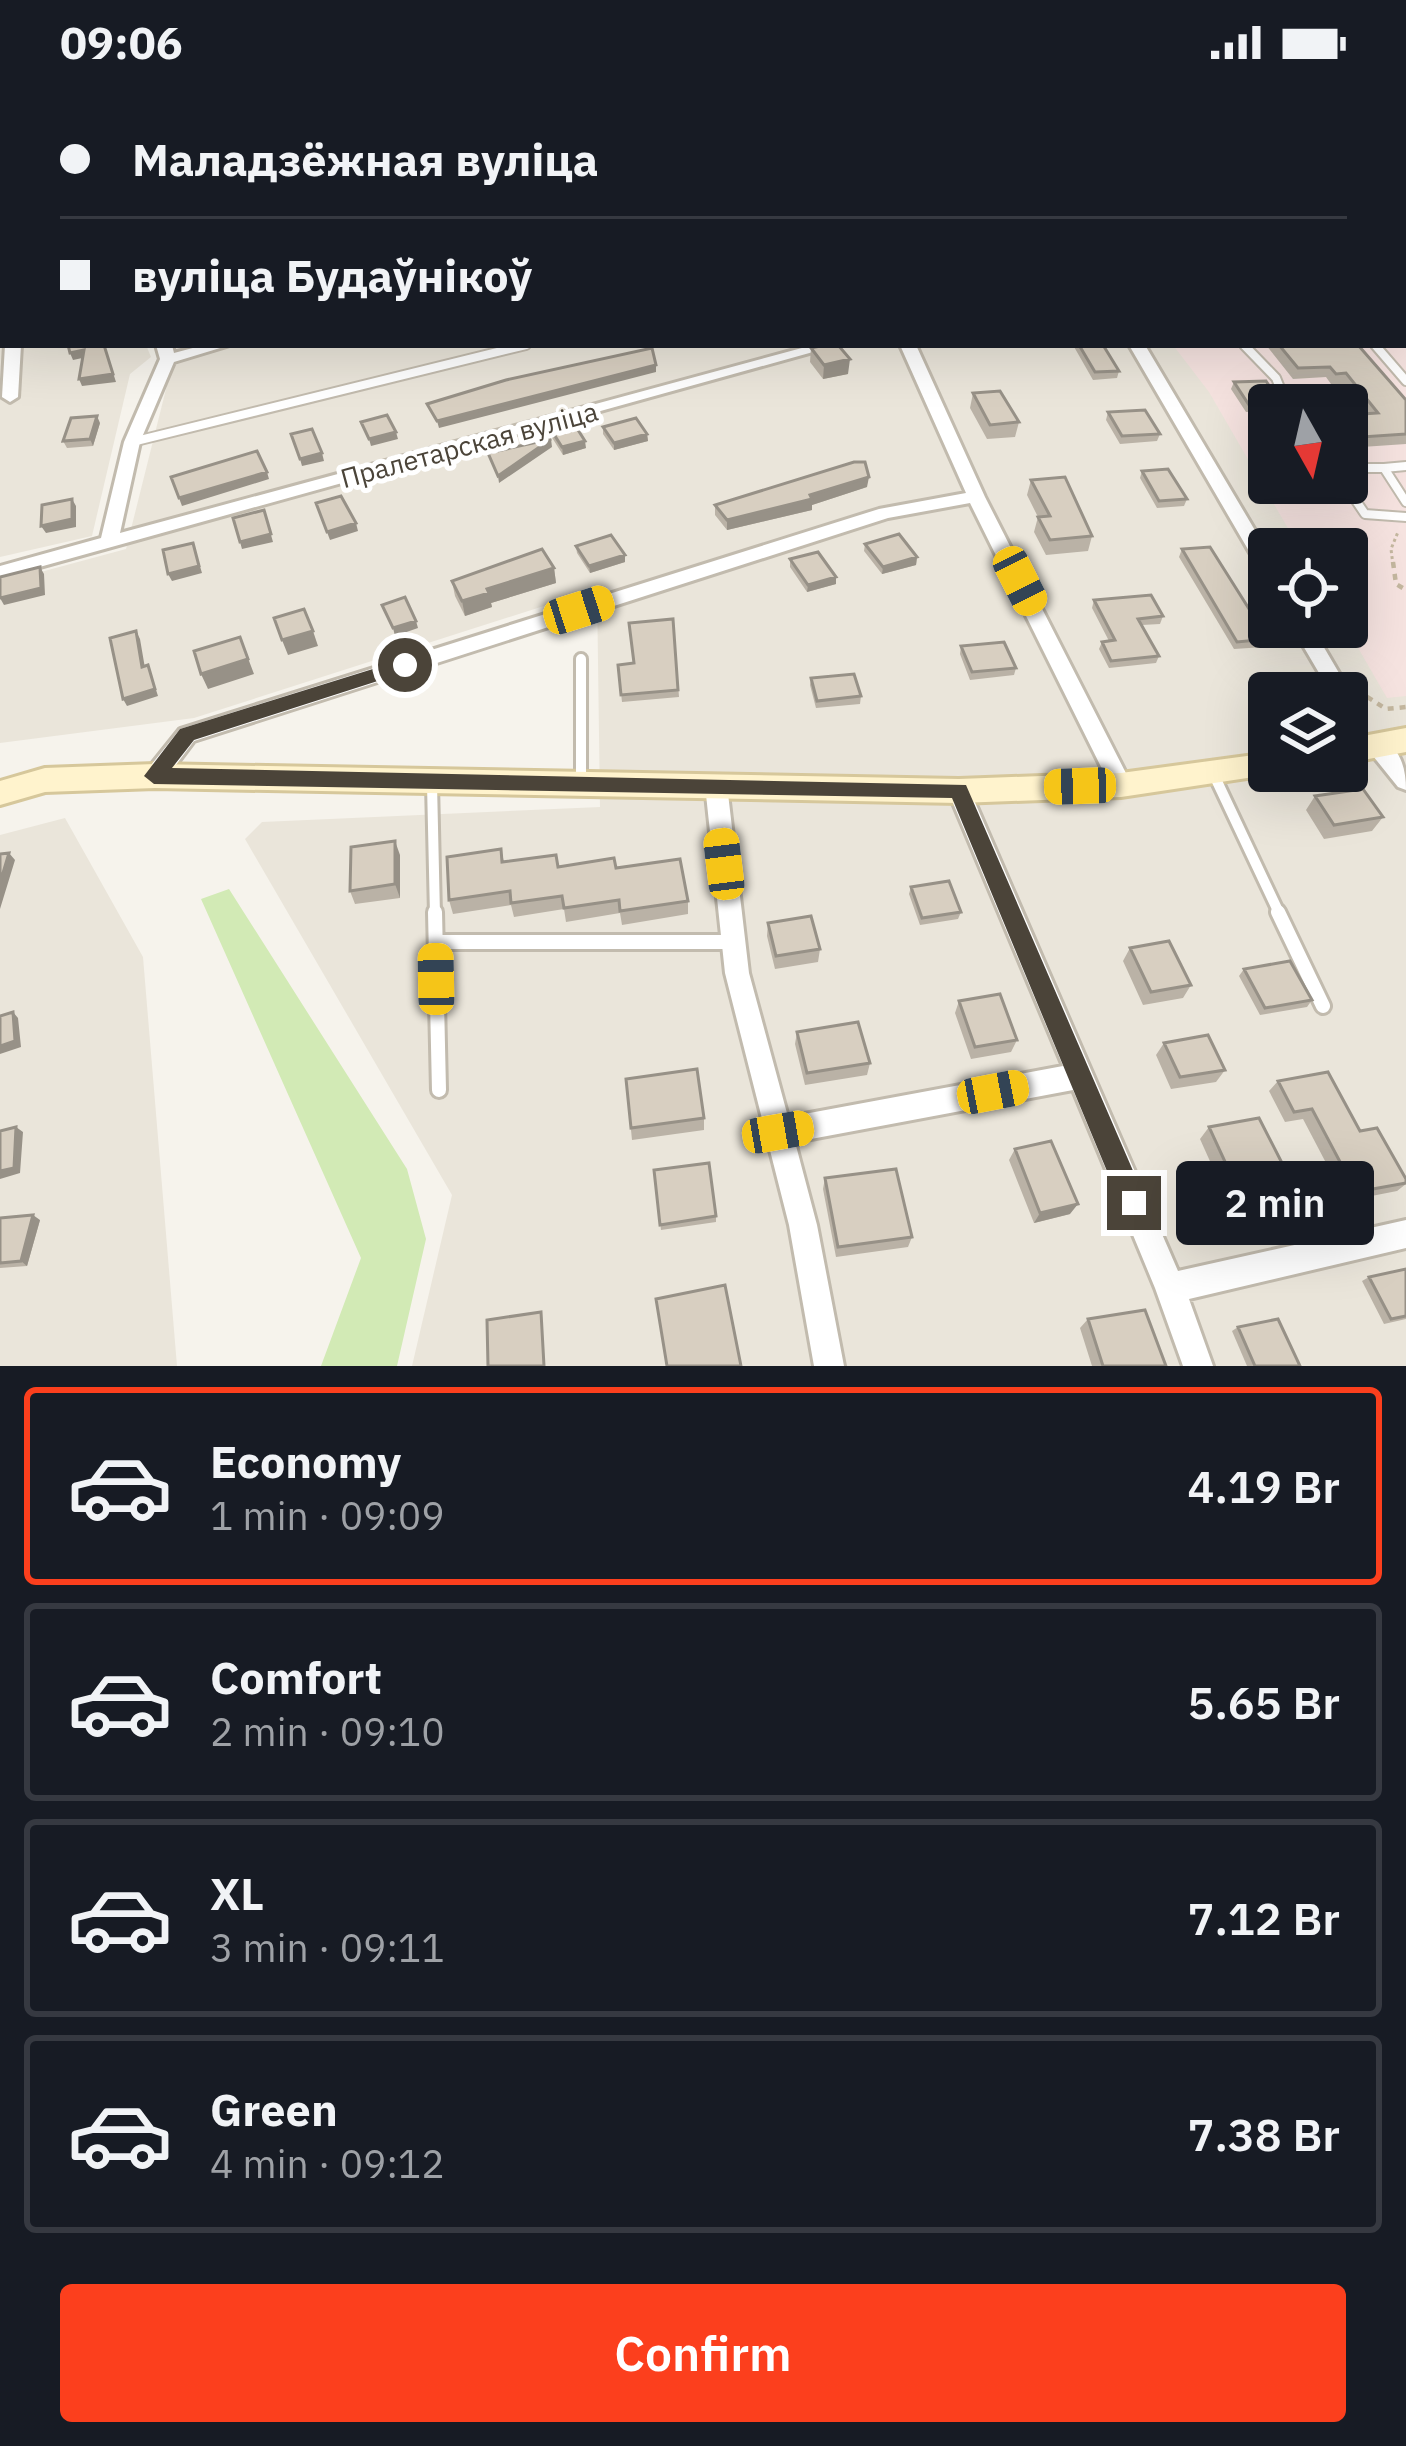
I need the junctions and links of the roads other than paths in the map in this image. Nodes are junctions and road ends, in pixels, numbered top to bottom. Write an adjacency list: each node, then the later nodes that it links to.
1 (14, 348): 12 (street)
2 (198, 348): 9 (street)
3 (514, 348): 13 (lane)
4 (819, 348): 22 (street, Пралетарская вуліца)
5 (909, 348): 17 (street)
6 (1139, 348): 21 (street)
7 (1247, 348): 11 (lane)
8 (1378, 348): 10 (lane)
9 (166, 352): 13 (street)
10 (1406, 381)
11 (1278, 384)
12 (10, 398)
13 (132, 442): 22 (street)
14 (1406, 466): 16 (lane)
15 (1368, 468): 16 (lane)
16 (1384, 468): 18 (lane)
17 (976, 497): 28 (street); 33 (street)
18 (1406, 502)
19 (1358, 504): 20 (lane)
20 (1405, 519)
21 (1248, 534)
22 (109, 543): 23 (street, Пралетарская вуліца)
23 (0, 572)
24 (581, 659): 31 (lane)
25 (1377, 745): 30 (street)
26 (1248, 769): 27 (main road)
27 (1214, 775): 33 (main road); 38 (lane)
28 (154, 776): 29 (main road); 35 (main road)
29 (432, 781): 31 (main road); 36 (lane)
30 (1406, 781)
31 (581, 784): 32 (main road)
32 (716, 785): 34 (main road); 37 (street)
33 (1120, 785): 34 (main road)
34 (959, 790): 39 (street)
35 (0, 794)
36 (436, 942): 37 (lane); 40 (lane)
37 (734, 942): 41 (street)
38 (1323, 1006)
39 (1079, 1076): 41 (street); 43 (street)
40 (439, 1090)
41 (778, 1132): 44 (street)
42 (1406, 1234): 43 (street)
43 (1170, 1288): 45 (street)
44 (830, 1366)
45 (1198, 1366)

